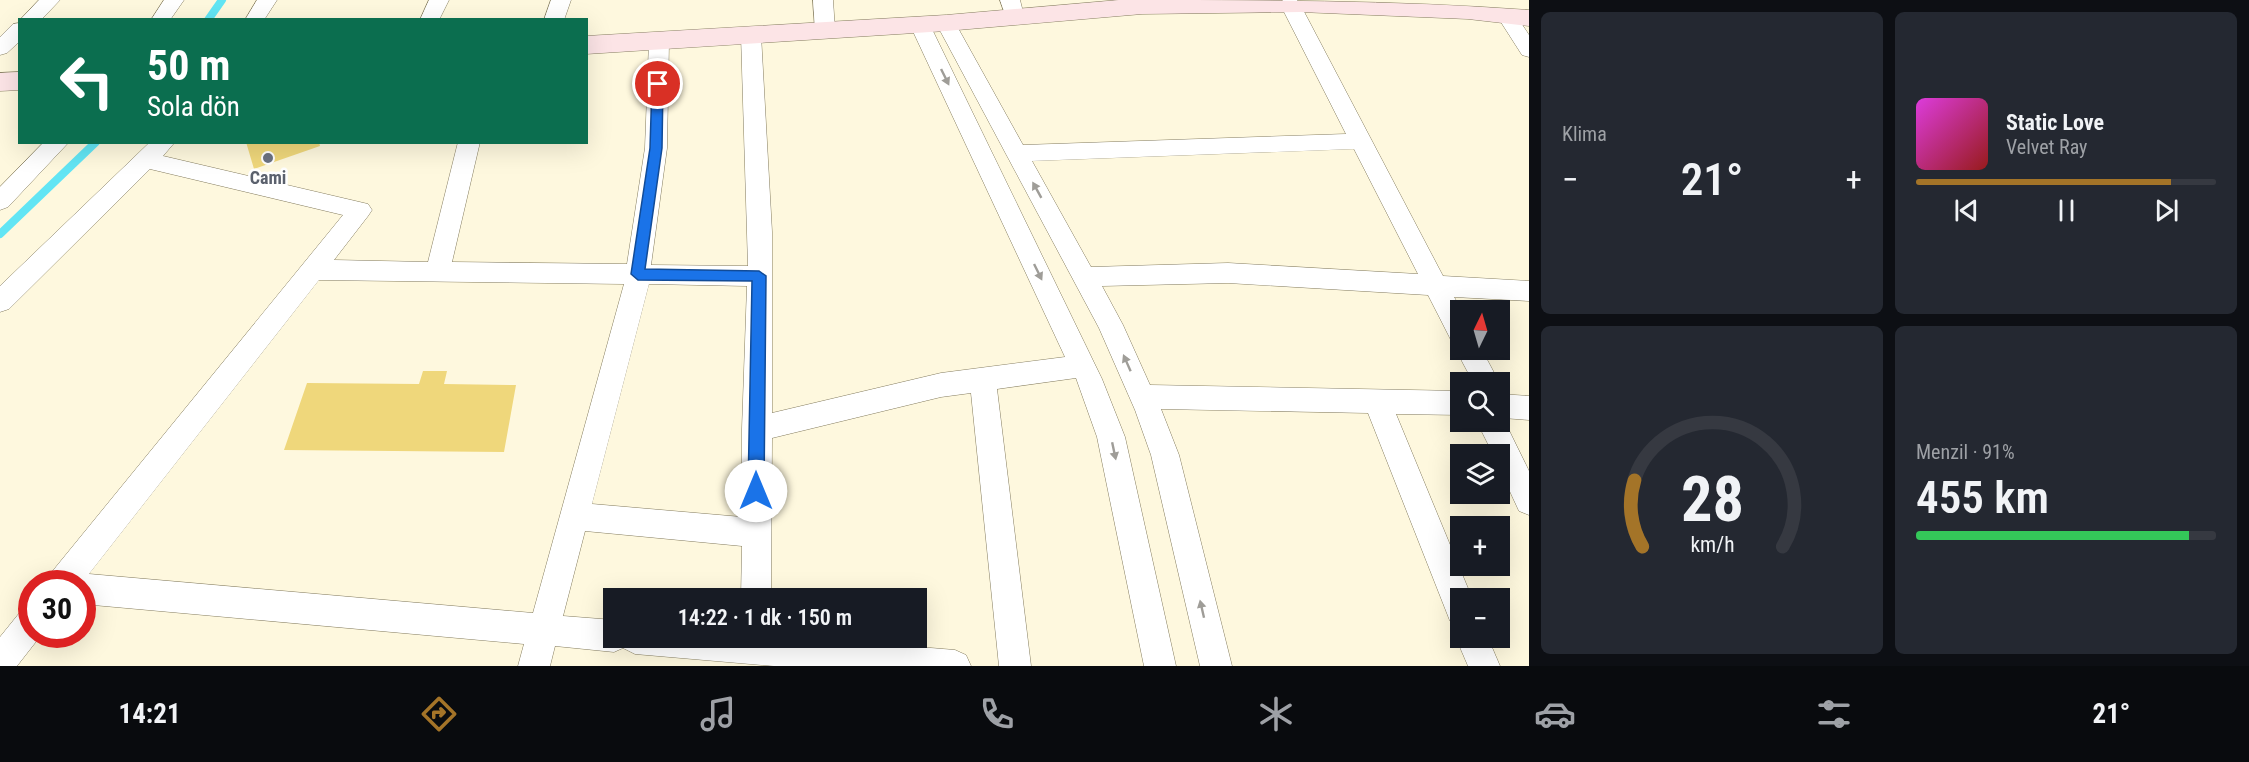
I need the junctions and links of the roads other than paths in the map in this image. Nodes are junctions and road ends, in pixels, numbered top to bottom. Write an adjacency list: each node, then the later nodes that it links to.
1 (50, 0): 12 (street)
2 (174, 0): 13 (street)
3 (267, 0): 14 (street)
4 (439, 0): 15 (street)
5 (561, 0): 16 (street)
6 (822, 0): 19 (street)
7 (1141, 3): 8 (street); 10 (street)
8 (1296, 3): 9 (street); 28 (street)
9 (1391, 4): 11 (street)
10 (1012, 8): 17 (street)
11 (1518, 17): 25 (street)
12 (31, 18)
13 (161, 18)
14 (255, 18)
15 (430, 18)
16 (555, 18)
17 (946, 23): 18 (street); 32 (street)
18 (920, 25): 19 (street); 43 (street, one-way to 43)
19 (825, 30): 21 (street)
20 (18, 31): 24 (street)
21 (752, 35): 22 (street); 37 (street)
22 (659, 41): 23 (street); 36 (street)
23 (588, 45)
24 (0, 48)
25 (1529, 50)
26 (18, 81): 27 (street)
27 (0, 82)
28 (1362, 141): 32 (street); 39 (street)
29 (56, 144): 33 (street)
30 (469, 144): 35 (street)
31 (155, 151): 34 (street); 41 (street)
32 (1016, 153): 38 (street, one-way to 32)
33 (0, 201)
34 (312, 270): 35 (street); 55 (street)
35 (438, 272): 36 (street)
36 (638, 274): 37 (street); 53 (street)
37 (759, 276): 50 (street)
38 (1084, 277): 39 (street); 45 (street, one-way to 38)
39 (1436, 285): 40 (street); 42 (street)
40 (1529, 291)
41 (0, 302)
42 (1450, 312)
43 (1083, 366): 44 (street); 69 (street, one-way to 69)
44 (983, 380): 50 (street); 68 (street)
45 (1142, 397): 46 (street); 70 (street, one-way to 45)
46 (1377, 401): 47 (street); 57 (street)
47 (1450, 403)
48 (1510, 407): 49 (street)
49 (1529, 408)
50 (756, 429): 54 (street)
51 (1496, 432): 52 (street)
52 (1529, 501)
53 (574, 516): 54 (street); 59 (street)
54 (756, 533): 56 (street)
55 (73, 570)
56 (756, 588)
57 (1452, 588)
58 (96, 590): 59 (street)
59 (544, 629): 60 (street); 66 (street)
60 (603, 635)
61 (18, 640): 65 (street)
62 (728, 648): 64 (street)
63 (1476, 648): 71 (street)
64 (756, 651): 67 (street)
65 (0, 662)
66 (534, 666)
67 (955, 666)
68 (1015, 666)
69 (1160, 666)
70 (1216, 666)
71 (1484, 666)

